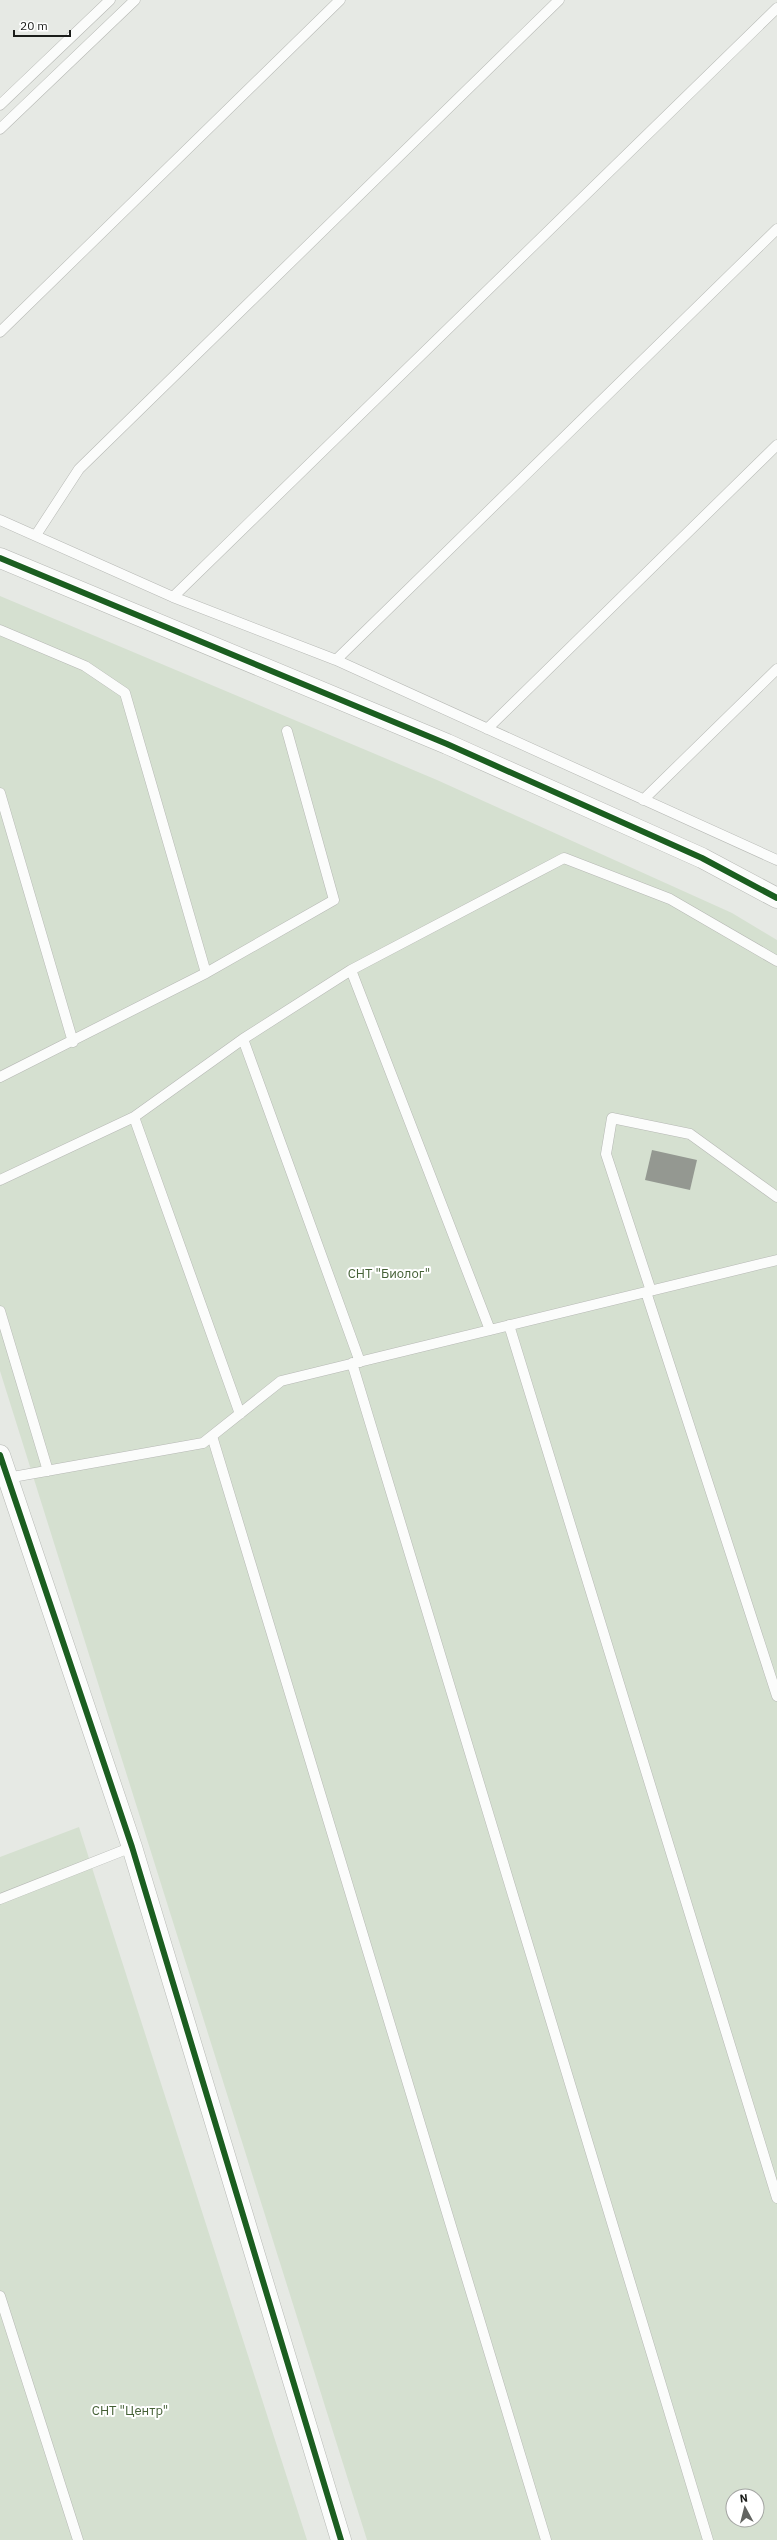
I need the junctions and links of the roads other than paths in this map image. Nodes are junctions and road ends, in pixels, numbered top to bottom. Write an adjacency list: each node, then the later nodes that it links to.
1 (110, 0): 6 (lane)
2 (135, 0): 7 (lane)
3 (340, 0): 9 (lane)
4 (559, 0): 12 (lane)
5 (777, 8): 14 (lane)
6 (0, 105)
7 (0, 129)
8 (777, 229): 16 (lane)
9 (0, 332)
10 (777, 445): 18 (lane)
11 (0, 520): 12 (lane)
12 (36, 535): 14 (lane)
13 (0, 558): 23 (street)
14 (173, 597): 16 (lane)
15 (0, 630): 26 (lane)
16 (336, 660): 18 (lane)
17 (777, 668): 21 (lane)
18 (487, 729): 21 (lane)
19 (287, 731): 26 (lane)
20 (0, 793): 28 (lane)
21 (643, 800): 22 (lane)
22 (777, 860)
23 (777, 898)
24 (777, 961): 25 (lane)
25 (351, 970): 27 (lane); 37 (lane)
26 (206, 973): 28 (lane)
27 (243, 1039): 30 (lane); 38 (lane)
28 (73, 1042): 29 (lane)
29 (0, 1078)
30 (134, 1118): 31 (lane); 39 (lane)
31 (0, 1180)
32 (777, 1197): 34 (lane)
33 (777, 1260): 34 (lane)
34 (649, 1292): 36 (lane); 44 (lane)
35 (0, 1311): 42 (lane)
36 (509, 1325): 37 (lane); 47 (lane)
37 (490, 1330): 38 (lane)
38 (356, 1362): 39 (lane); 52 (lane)
39 (240, 1414): 40 (lane)
40 (212, 1436): 42 (lane); 51 (lane)
41 (0, 1455): 43 (street)
42 (48, 1471): 43 (lane)
43 (8, 1478): 45 (street)
44 (777, 1696)
45 (132, 1847): 46 (lane); 50 (street)
46 (0, 1899)
47 (777, 2198)
48 (0, 2296): 49 (lane)
49 (78, 2540)
50 (342, 2540)
51 (546, 2540)
52 (708, 2540)

